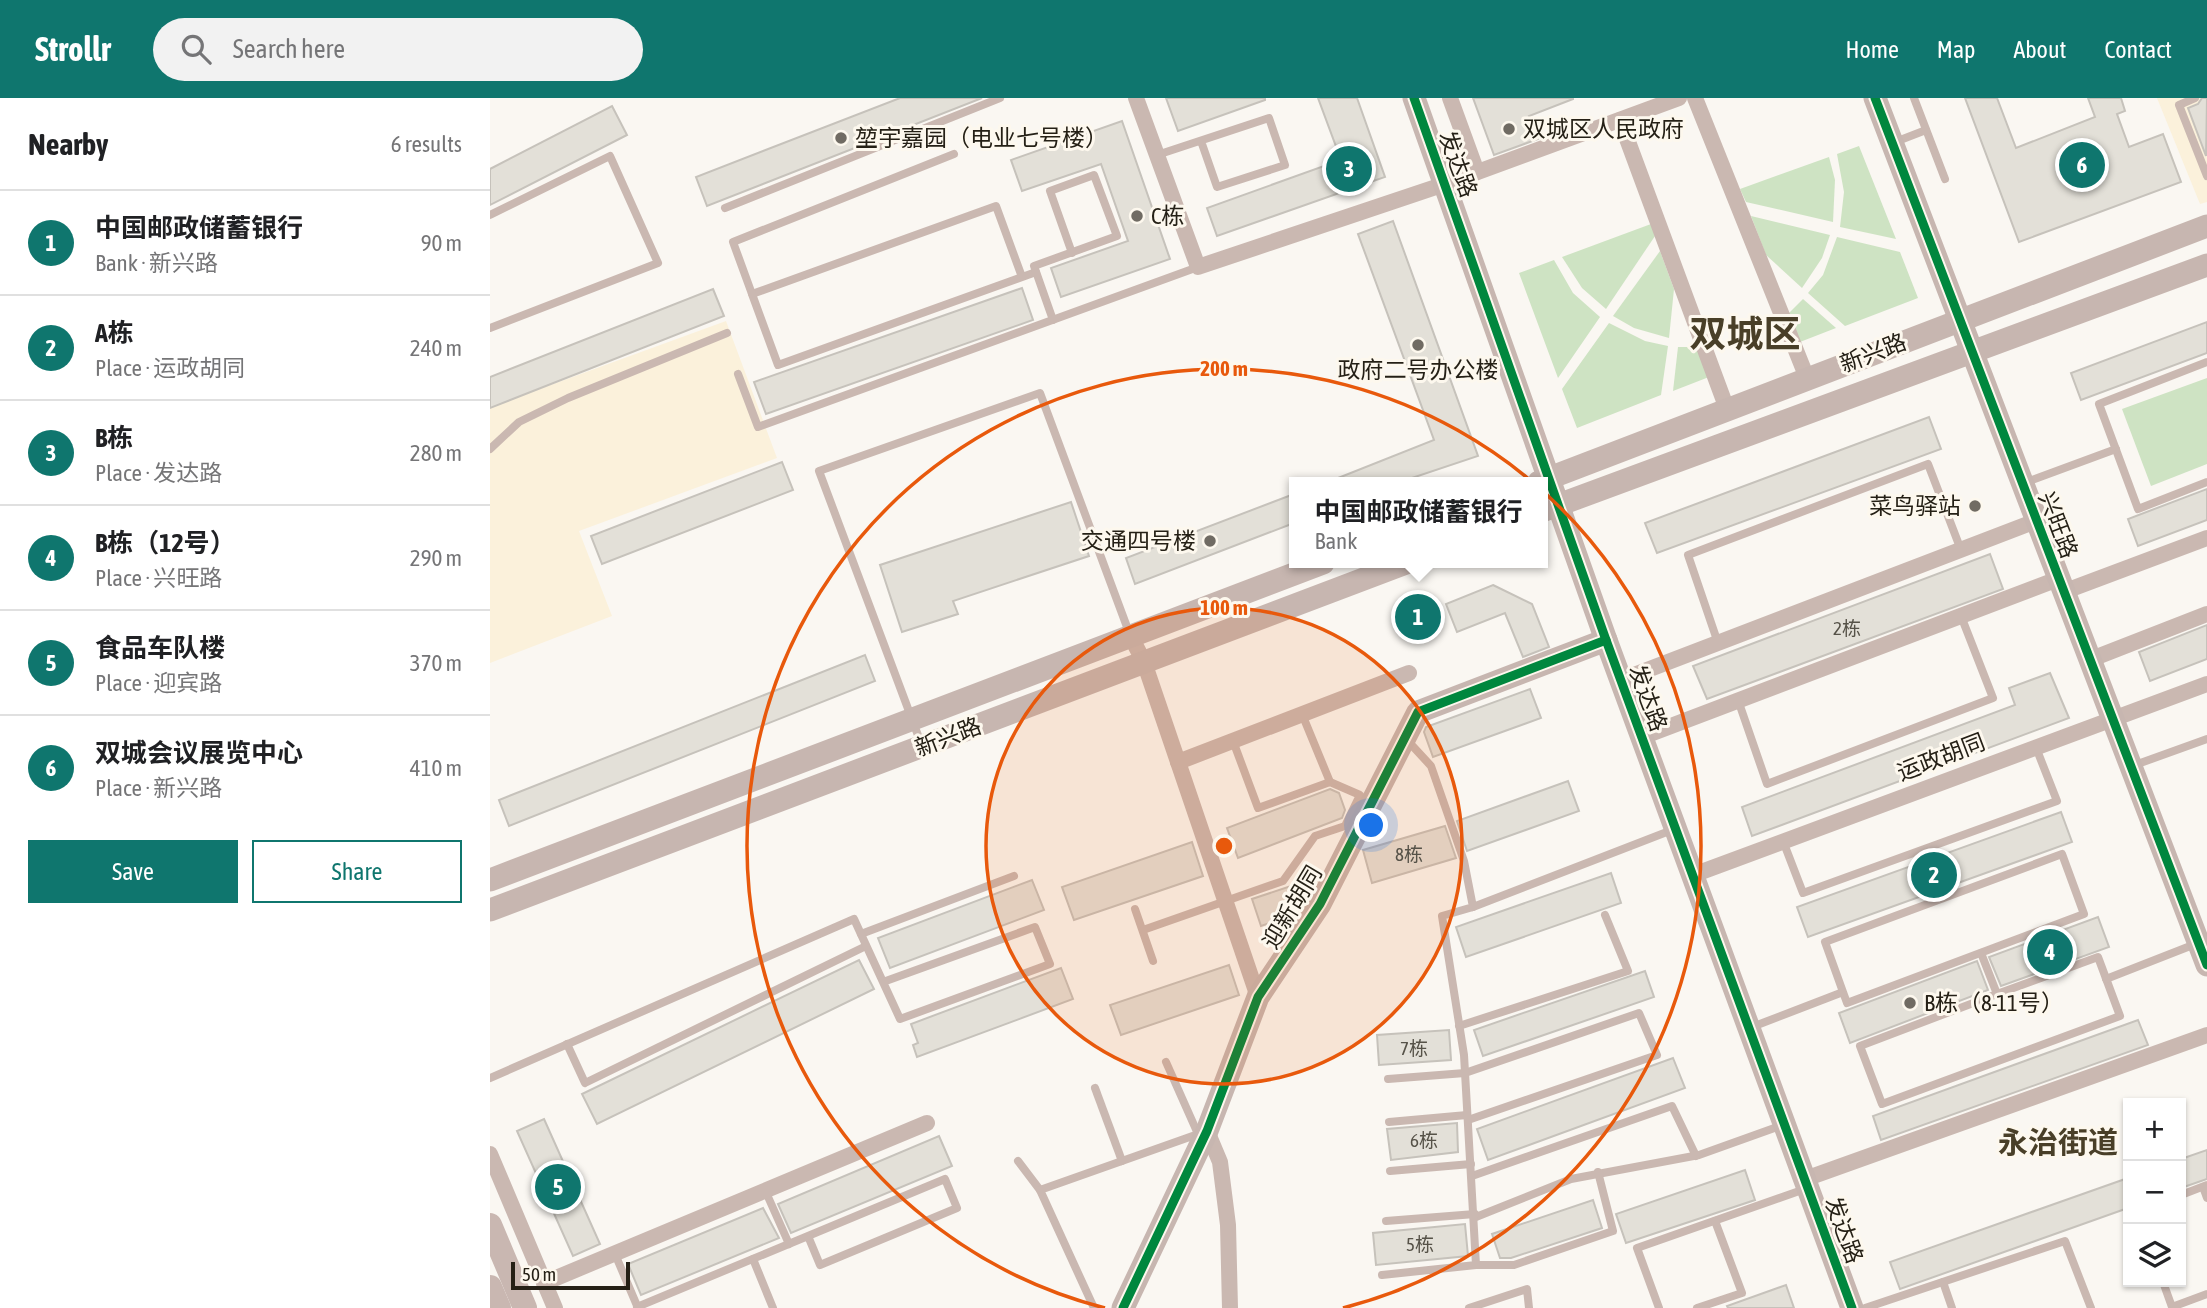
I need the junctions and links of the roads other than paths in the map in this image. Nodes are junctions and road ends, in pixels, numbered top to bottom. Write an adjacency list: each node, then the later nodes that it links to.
1 (1000, 98): 20 (lane)
2 (1136, 98): 15 (street)
3 (1414, 98): 19 (main road, 发达路)
4 (1450, 98): 16 (street)
5 (1679, 98): 10 (street)
6 (1695, 98): 36 (street)
7 (1875, 98): 13 (main road, 兴旺路)
8 (1914, 98): 11 (lane)
9 (2195, 98): 17 (lane)
10 (1620, 120): 16 (street); 37 (street)
11 (1926, 130): 13 (lane); 18 (lane)
12 (1201, 141): 12 (lane); 15 (lane)
13 (1892, 144): 29 (main road, 兴旺路)
14 (954, 154): 28 (lane)
15 (1157, 155): 25 (street)
16 (1477, 172): 19 (street)
17 (2207, 176)
18 (1945, 179)
19 (1445, 184): 25 (street); 40 (main road, 发达路)
20 (725, 208)
21 (490, 215): 31 (lane)
22 (2207, 226): 29 (main road, 新兴路)
23 (1072, 253): 23 (lane); 26 (lane)
24 (2207, 265): 33 (main road, 新兴路)
25 (1198, 267): 30 (lane)
26 (1036, 272): 27 (lane); 30 (lane)
27 (1022, 277): 28 (lane); 28 (lane)
28 (752, 293)
29 (1961, 319): 33 (main road, 兴旺路); 36 (main road, 新兴路)
30 (1053, 320): 35 (lane)
31 (490, 328)
32 (727, 333): 38 (lane)
33 (1972, 350): 43 (main road, 兴旺路); 44 (main road, 新兴路)
34 (2207, 362): 39 (lane)
35 (738, 374)
36 (1807, 378): 37 (main road, 新兴路)
37 (1727, 409): 41 (main road, 新兴路)
38 (490, 449)
39 (2116, 449): 42 (lane); 43 (lane)
40 (1543, 477)
41 (1548, 478)
42 (2207, 482)
43 (2021, 484): 45 (main road, 兴旺路)
44 (1551, 508): 54 (main road, 发达路)
45 (2036, 521): 47 (street); 50 (main road, 兴旺路)
46 (2207, 538): 50 (street)
47 (1961, 550): 55 (street); 55 (lane)
48 (1310, 568): 53 (main road, 新兴路)
49 (1393, 568): 57 (main road, 新兴路)
50 (2061, 585): 52 (street); 56 (main road, 兴旺路)
51 (2207, 614): 56 (street)
52 (1961, 616): 61 (street); 61 (lane)
53 (1130, 635): 57 (street); 64 (main road, 新兴路); 64 (lane)
54 (1606, 640): 59 (main road, 发达路); 66 (main road, 迎新胡同)
55 (1718, 643): 59 (street)
56 (2089, 660): 63 (main road, 兴旺路)
57 (1144, 662): 70 (main road, 新兴路); 71 (street)
58 (1409, 673): 62 (street)
59 (1620, 680): 65 (main road, 发达路)
60 (2207, 684): 63 (street, 运政胡同)
61 (1738, 701): 65 (street)
62 (1303, 714): 68 (street); 73 (lane)
63 (2111, 717): 69 (street, 运政胡同); 72 (main road, 兴旺路)
64 (911, 719): 70 (lane); 79 (main road, 新兴路)
65 (1642, 737): 74 (main road, 发达路)
66 (1405, 738): 75 (main road, 迎新胡同); 81 (lane)
67 (2207, 739): 72 (lane)
68 (1233, 741): 71 (street); 73 (lane)
69 (2035, 745): 76 (street, 运政胡同); 76 (lane)
70 (922, 746): 83 (main road, 新兴路)
71 (1178, 762): 80 (street)
72 (2129, 767): 87 (main road, 兴旺路)
73 (1330, 782): 75 (lane)
74 (1675, 828): 77 (main road, 发达路); 81 (lane)
75 (1351, 830): 80 (lane); 96 (main road, 迎新胡同)
76 (1783, 841): 77 (street, 运政胡同)
77 (1693, 875): 98 (main road, 发达路)
78 (1014, 876): 86 (lane)
79 (490, 880)
80 (1226, 902): 85 (lane); 96 (street)
81 (1472, 907): 97 (lane)
82 (1135, 909): 85 (lane)
83 (490, 910)
84 (1605, 915): 97 (lane)
85 (1143, 930): 90 (lane)
86 (861, 934): 88 (lane); 100 (lane)
87 (2198, 943): 91 (main road, 兴旺路); 92 (lane)
88 (866, 946): 93 (lane); 100 (lane)
89 (1981, 953): 94 (lane); 94 (lane); 95 (lane)
90 (1153, 961)
91 (2207, 965)
92 (2106, 979): 95 (lane); 95 (lane)
93 (883, 982): 93 (lane)
94 (1843, 992): 98 (lane)
95 (1997, 994)
96 (1258, 997): 110 (main road, 迎新胡同)
97 (1460, 1026): 102 (lane)
98 (1749, 1028): 109 (main road, 发达路)
99 (2207, 1035): 119 (street)
100 (567, 1044): 103 (lane)
101 (1166, 1062): 110 (lane)
102 (1465, 1073): 104 (lane); 106 (lane); 106 (lane)
103 (490, 1077)
104 (1388, 1079)
105 (1095, 1088): 114 (lane)
106 (1468, 1117): 107 (lane); 115 (lane)
107 (1389, 1122)
108 (927, 1123): 121 (street)
109 (1785, 1125): 112 (lane); 119 (main road, 发达路)
110 (1203, 1133): 114 (lane); 146 (main road, 迎新胡同); 147 (street)
111 (490, 1154): 139 (street)
112 (1696, 1156): 117 (lane); 118 (lane)
113 (1018, 1161): 122 (lane)
114 (1122, 1161): 122 (lane)
115 (1471, 1164): 116 (lane); 118 (lane)
116 (1390, 1171)
117 (1598, 1172): 125 (lane); 133 (lane)
118 (1472, 1176): 125 (lane)
119 (1807, 1184): 127 (lane); 141 (main road, 发达路)
120 (2205, 1186): 123 (lane); 124 (lane)
121 (765, 1190): 130 (lane); 131 (street)
122 (1040, 1190): 145 (lane)
123 (2186, 1193)
124 (2207, 1198)
125 (1476, 1216): 126 (lane); 133 (lane)
126 (1385, 1221)
127 (1715, 1221): 150 (lane); 151 (lane)
128 (490, 1225): 140 (main road)
129 (808, 1236): 129 (lane); 130 (lane)
130 (789, 1244): 132 (lane)
131 (615, 1254): 139 (street); 143 (lane)
132 (752, 1259): 143 (lane); 144 (lane)
133 (1476, 1265): 134 (lane)
134 (1382, 1275)
135 (1942, 1282): 141 (lane); 152 (lane); 153 (lane)
136 (490, 1287): 142 (main road)
137 (2165, 1287): 138 (lane)
138 (2207, 1294)
139 (549, 1295): 140 (street)
140 (524, 1306)
141 (1853, 1307)
142 (499, 1308)
143 (637, 1308)
144 (773, 1308)
145 (1094, 1308)
146 (1123, 1308)
147 (1230, 1308)
148 (1469, 1308): 149 (lane)
149 (1530, 1308)
150 (1659, 1308)
151 (1698, 1308)
152 (1952, 1308)
153 (2091, 1308)

